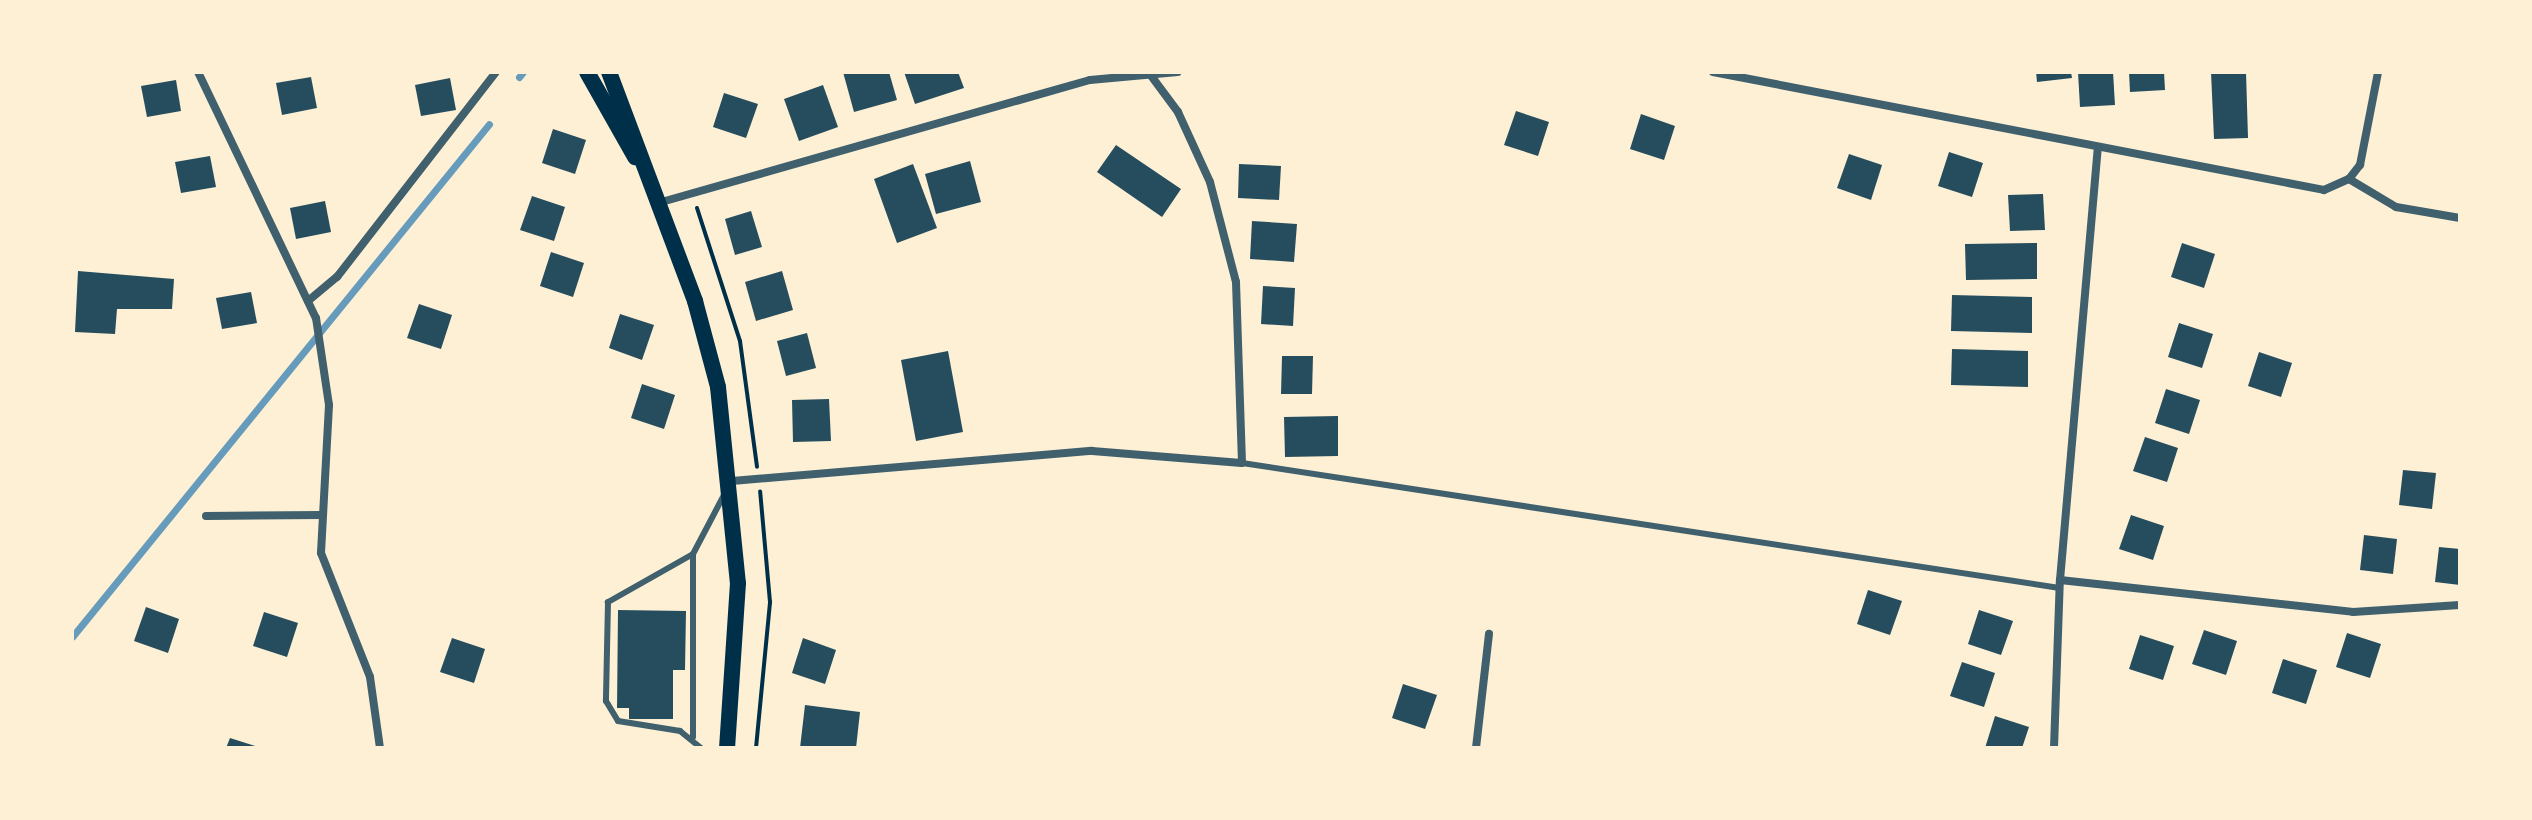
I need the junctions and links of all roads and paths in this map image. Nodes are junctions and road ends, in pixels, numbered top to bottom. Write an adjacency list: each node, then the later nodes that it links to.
1 (198, 72): 15 (street)
2 (496, 72): 15 (street)
3 (587, 72): 10 (main road)
4 (609, 72): 10 (main road)
5 (1178, 72): 8 (street)
6 (1713, 72): 9 (street)
7 (2378, 72): 11 (street)
8 (1149, 73): 12 (street); 16 (street)
9 (2098, 149): 11 (street); 22 (street)
10 (645, 171): 13 (main road)
11 (2349, 179): 14 (street)
12 (692, 193): 13 (street); 17 (path)
13 (658, 203): 18 (main road)
14 (2460, 218)
15 (308, 301): 19 (street)
16 (1242, 463): 17 (street); 22 (lane)
17 (759, 479): 18 (street); 29 (path)
18 (732, 481): 21 (lane); 28 (main road)
19 (322, 515): 20 (street); 26 (street)
20 (206, 516)
21 (693, 554): 25 (lane); 25 (lane)
22 (2060, 584): 23 (street); 31 (street)
23 (2460, 605)
24 (1489, 634): 30 (street)
25 (693, 737): 27 (lane)
26 (380, 748)
27 (701, 748)
28 (727, 748)
29 (756, 748)
30 (1476, 748)
31 (2054, 748)

